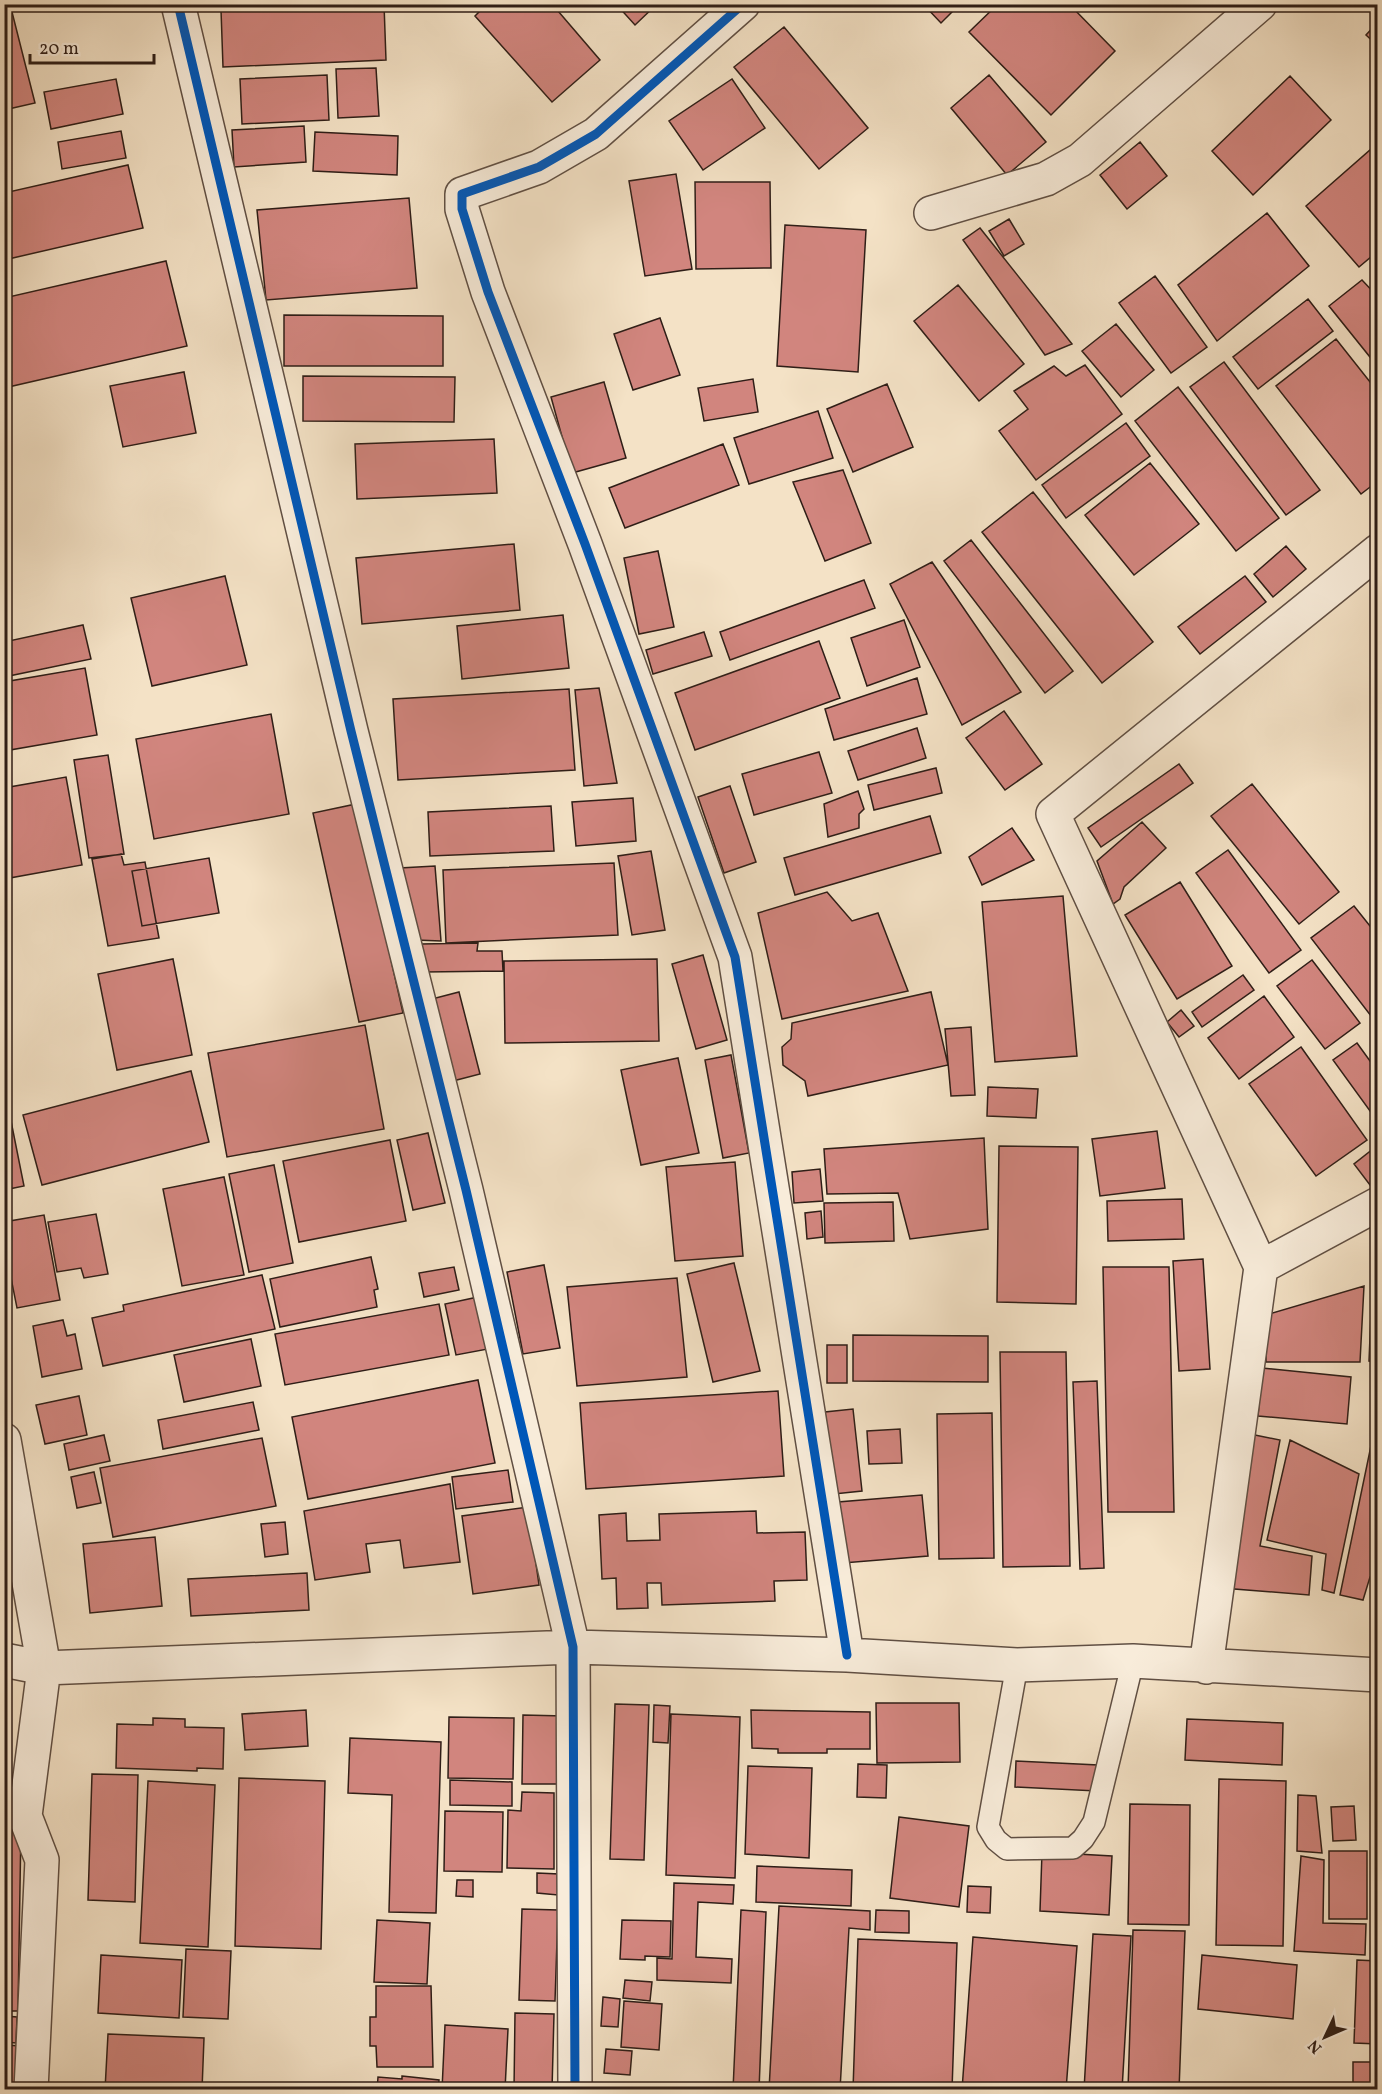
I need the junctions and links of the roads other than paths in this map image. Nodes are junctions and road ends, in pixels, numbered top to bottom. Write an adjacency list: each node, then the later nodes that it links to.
1 (178, 4): 9 (street)
2 (743, 4): 10 (street)
3 (1260, 4): 4 (street)
4 (931, 213)
5 (1377, 551): 7 (street)
6 (1377, 1204): 7 (street)
7 (1261, 1267): 14 (street)
8 (4, 1440): 15 (street)
9 (573, 1647): 10 (street); 15 (street); 19 (street)
10 (847, 1655): 13 (street)
11 (4, 1660): 15 (street)
12 (1133, 1661): 13 (street); 13 (lane); 14 (street)
13 (1017, 1665)
14 (1206, 1667): 16 (street)
15 (44, 1668): 17 (street)
16 (1377, 1675)
17 (15, 1809): 18 (street)
18 (31, 2090)
19 (575, 2090)

